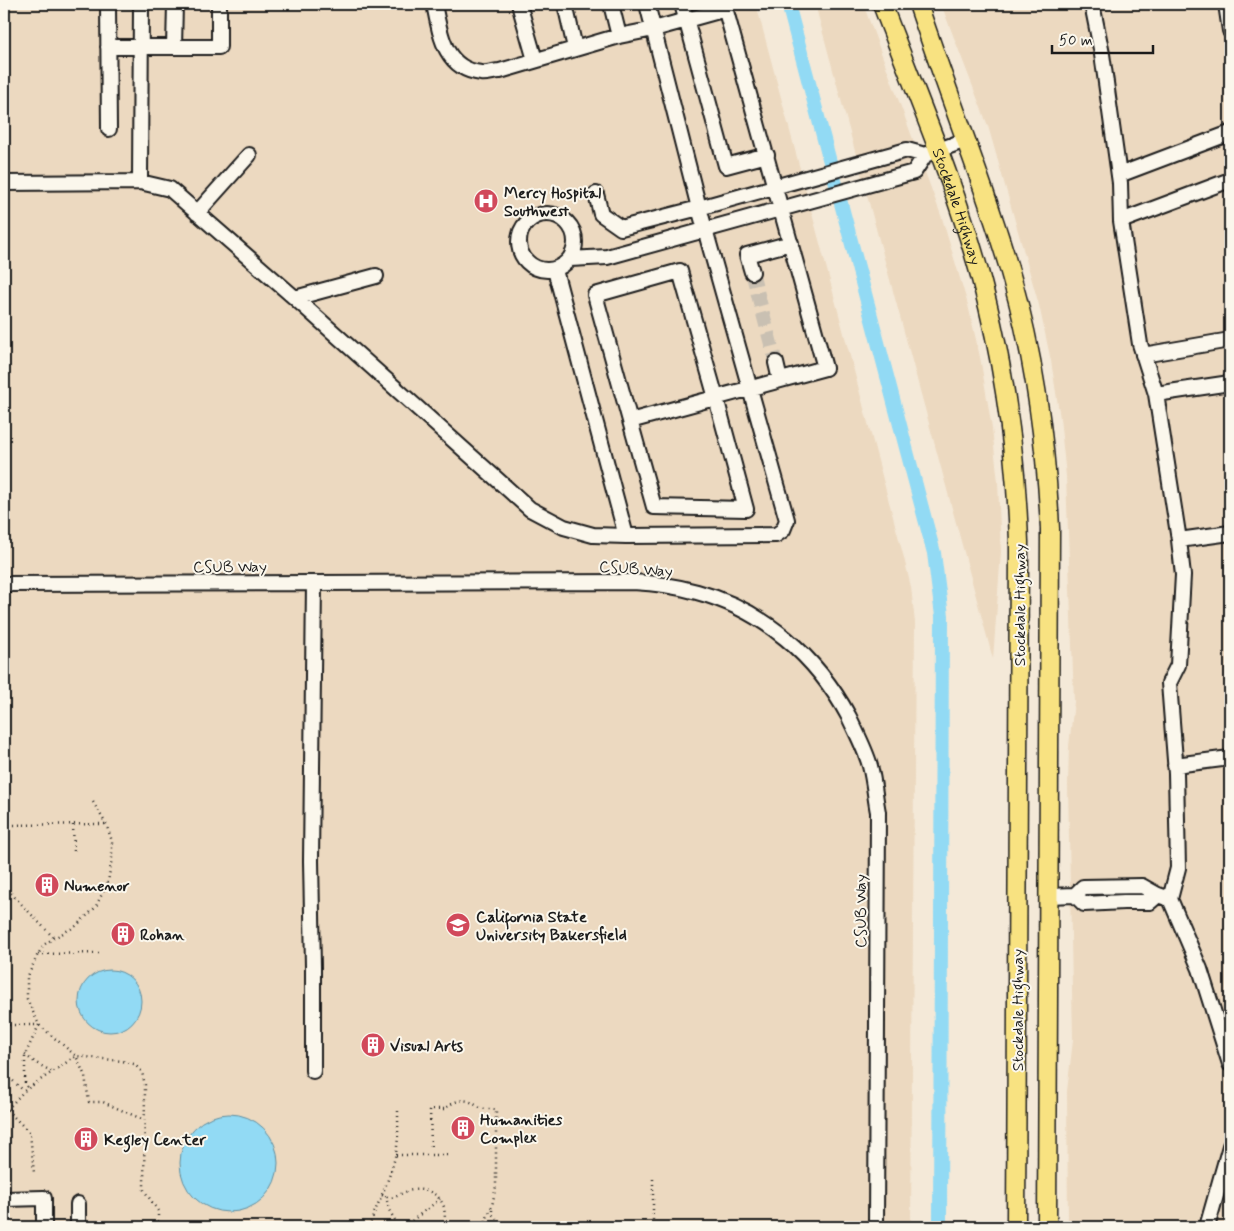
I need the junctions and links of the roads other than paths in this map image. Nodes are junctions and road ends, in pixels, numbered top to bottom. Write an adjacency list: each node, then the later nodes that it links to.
1 (108, 4): 22 (street)
2 (141, 4): 20 (street)
3 (175, 4): 21 (street)
4 (218, 4): 21 (street)
5 (434, 4): 24 (street)
6 (519, 4): 24 (street)
7 (565, 4): 23 (street)
8 (612, 4): 19 (street)
9 (647, 4): 17 (street)
10 (682, 4): 16 (street)
11 (882, 4): 28 (main road, Stockdale Highway)
12 (918, 4): 27 (main road, Stockdale Highway)
13 (1092, 4): 31 (street)
14 (1226, 4): 18 (street)
15 (725, 6): 16 (street); 29 (street)
16 (687, 20): 17 (street); 29 (street)
17 (654, 29): 19 (street); 37 (street)
18 (1230, 31)
19 (619, 36): 23 (street)
20 (141, 46): 21 (street); 22 (street); 33 (street)
21 (174, 47)
22 (108, 48): 25 (street)
23 (575, 48): 24 (street)
24 (534, 60)
25 (109, 129)
26 (1230, 134): 31 (street)
27 (966, 140): 28 (street); 64 (main road, Stockdale Highway)
28 (932, 153): 35 (street); 38 (street); 74 (main road, Stockdale Highway)
29 (767, 154): 35 (street)
30 (250, 155): 39 (street)
31 (1119, 175): 40 (street)
32 (1230, 180): 40 (street)
33 (140, 182): 34 (street); 39 (street)
34 (4, 183)
35 (775, 187): 37 (street); 38 (street)
36 (596, 194): 37 (street)
37 (699, 208): 41 (street)
38 (781, 209): 41 (street); 42 (street)
39 (197, 213): 47 (street)
40 (1121, 221): 49 (street)
41 (704, 230): 43 (street); 53 (street)
42 (791, 242): 45 (street); 51 (street)
43 (570, 259): 44 (street); 44 (street)
44 (555, 270): 58 (street)
45 (752, 272)
46 (376, 276): 47 (street)
47 (295, 298): 58 (street)
48 (1230, 340): 49 (street)
49 (1144, 355): 54 (street)
50 (776, 363): 51 (street)
51 (780, 380): 53 (street)
52 (1230, 383): 54 (street)
53 (749, 389): 55 (street); 58 (street)
54 (1156, 394): 59 (street)
55 (716, 398): 56 (street); 56 (street); 56 (street)
56 (630, 421)
57 (1230, 533): 59 (street)
58 (626, 536)
59 (1179, 540): 63 (street)
60 (314, 583): 61 (street, CSUB Way); 67 (street); 73 (street, CSUB Way)
61 (4, 584)
62 (1230, 758): 63 (street)
63 (1175, 764): 65 (street)
64 (1048, 896): 65 (street); 75 (main road, Stockdale Highway)
65 (1164, 897): 66 (street)
66 (1230, 1064)
67 (313, 1070)
68 (1230, 1146): 76 (street)
69 (4, 1199): 71 (street)
70 (78, 1204): 72 (street)
71 (44, 1227)
72 (78, 1227)
73 (876, 1227)
74 (1016, 1227)
75 (1047, 1227)
76 (1207, 1227)

